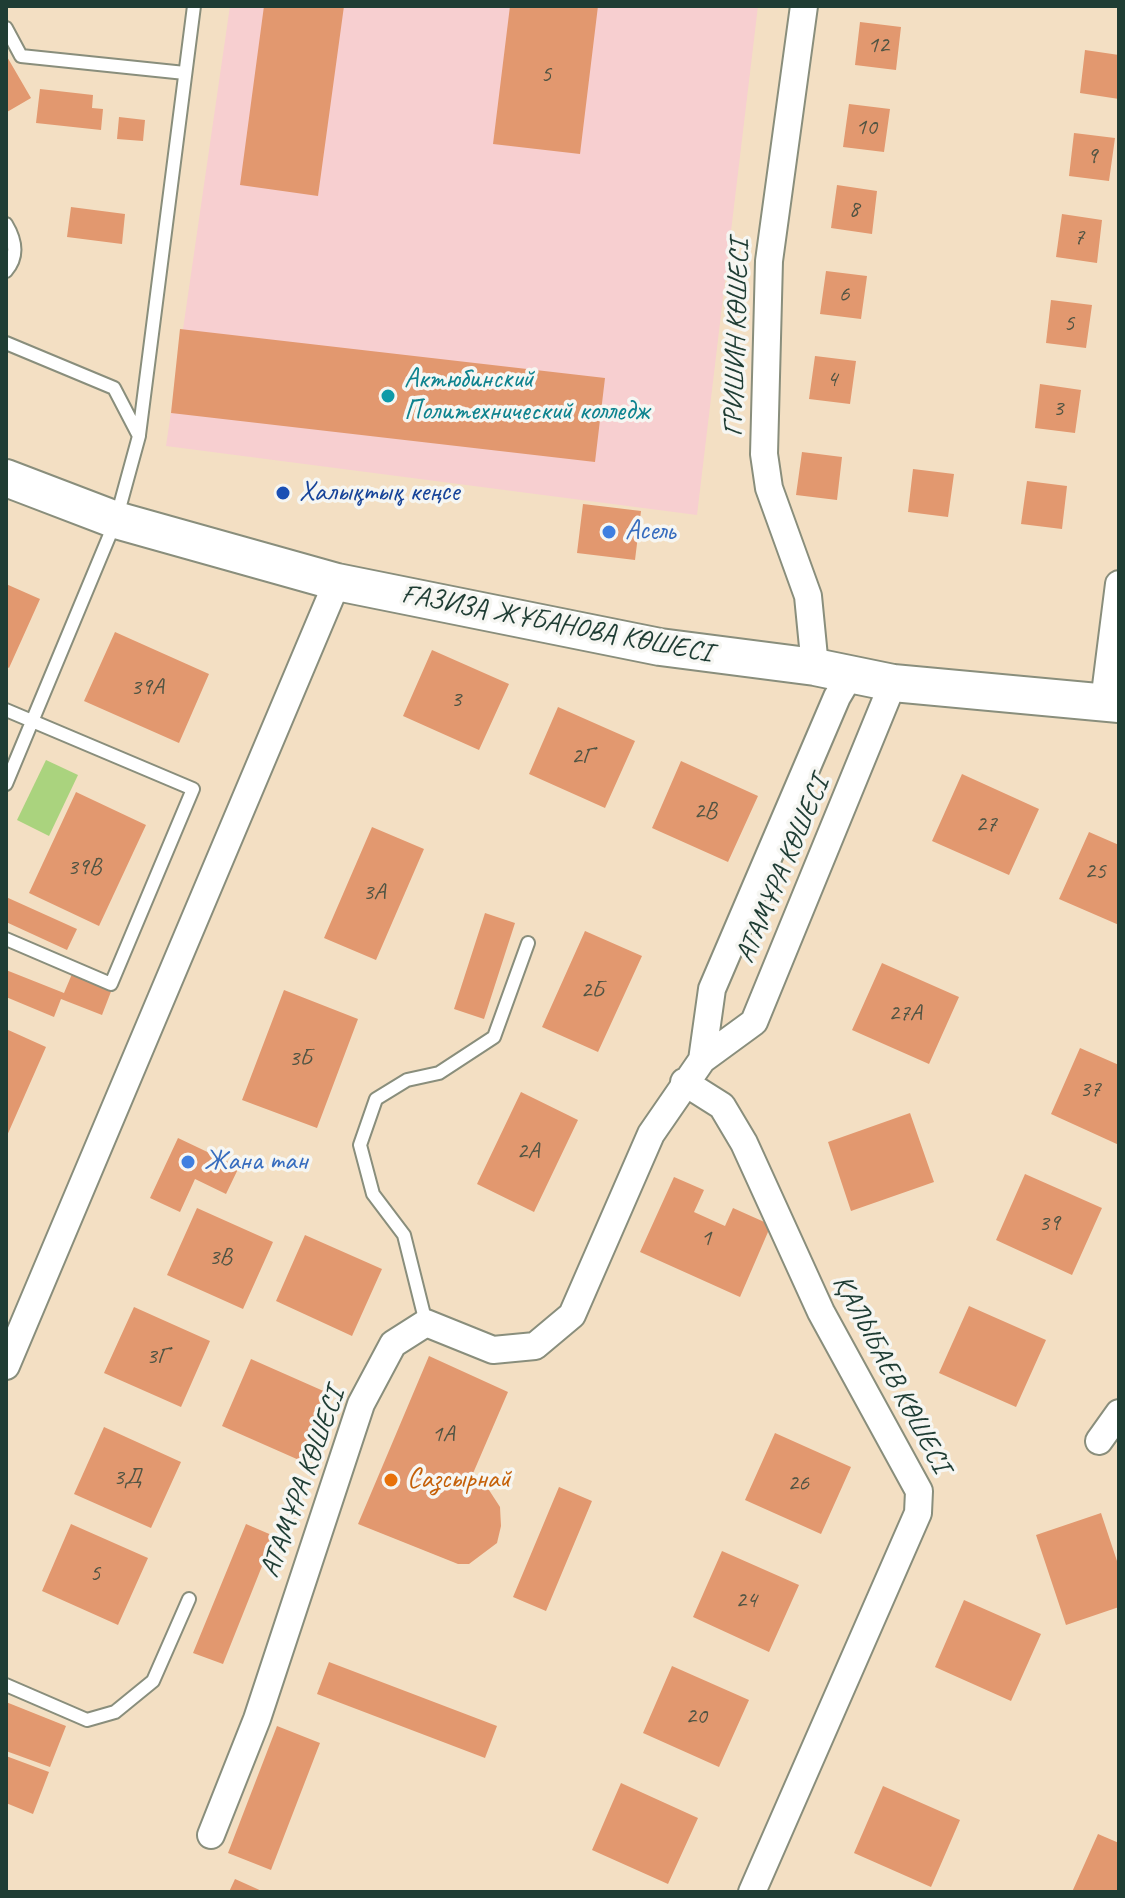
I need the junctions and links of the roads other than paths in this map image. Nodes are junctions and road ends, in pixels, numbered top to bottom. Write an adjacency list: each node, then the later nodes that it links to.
1 (194, 6): 4 (lane)
2 (804, 6): 13 (street, ГРИШИН КӨШЕСІ)
3 (6, 28): 4 (lane)
4 (185, 73): 8 (lane)
5 (6, 224): 6 (lane)
6 (6, 271)
7 (6, 343): 8 (lane)
8 (139, 436): 10 (lane)
9 (6, 478): 10 (street, ҒАЗИЗА ЖҰБАНОВА КӨШЕСІ)
10 (116, 520): 11 (street, ҒАЗИЗА ЖҰБАНОВА КӨШЕСІ); 18 (lane)
11 (337, 582): 13 (street, ҒАЗИЗА ЖҰБАНОВА КӨШЕСІ); 25 (street)
12 (1119, 584): 16 (street)
13 (815, 667): 14 (street, ҒАЗИЗА ЖҰБАНОВА КӨШЕСІ)
14 (850, 675): 15 (street, ҒАЗИЗА ЖҰБАНОВА КӨШЕСІ); 22 (street, АТАМҰРА КӨШЕСІ)
15 (893, 683): 16 (street, ҒАЗИЗА ЖҰБАНОВА КӨШЕСІ); 22 (street, АТАМҰРА КӨШЕСІ)
16 (1111, 703)
17 (6, 710): 18 (lane)
18 (32, 721): 19 (lane); 20 (lane)
19 (6, 784)
20 (6, 939)
21 (528, 943): 24 (lane)
22 (702, 1060): 23 (street, АТАМҰРА КӨШЕСІ)
23 (684, 1082): 24 (street, АТАМҰРА КӨШЕСІ); 31 (street, ҚАЛЫБАЕВ КӨШЕСІ)
24 (426, 1323): 30 (street, АТАМҰРА КӨШЕСІ)
25 (6, 1366)
26 (1119, 1413): 27 (street)
27 (1099, 1441)
28 (189, 1599): 29 (lane)
29 (6, 1685)
30 (211, 1835)
31 (752, 1892)

